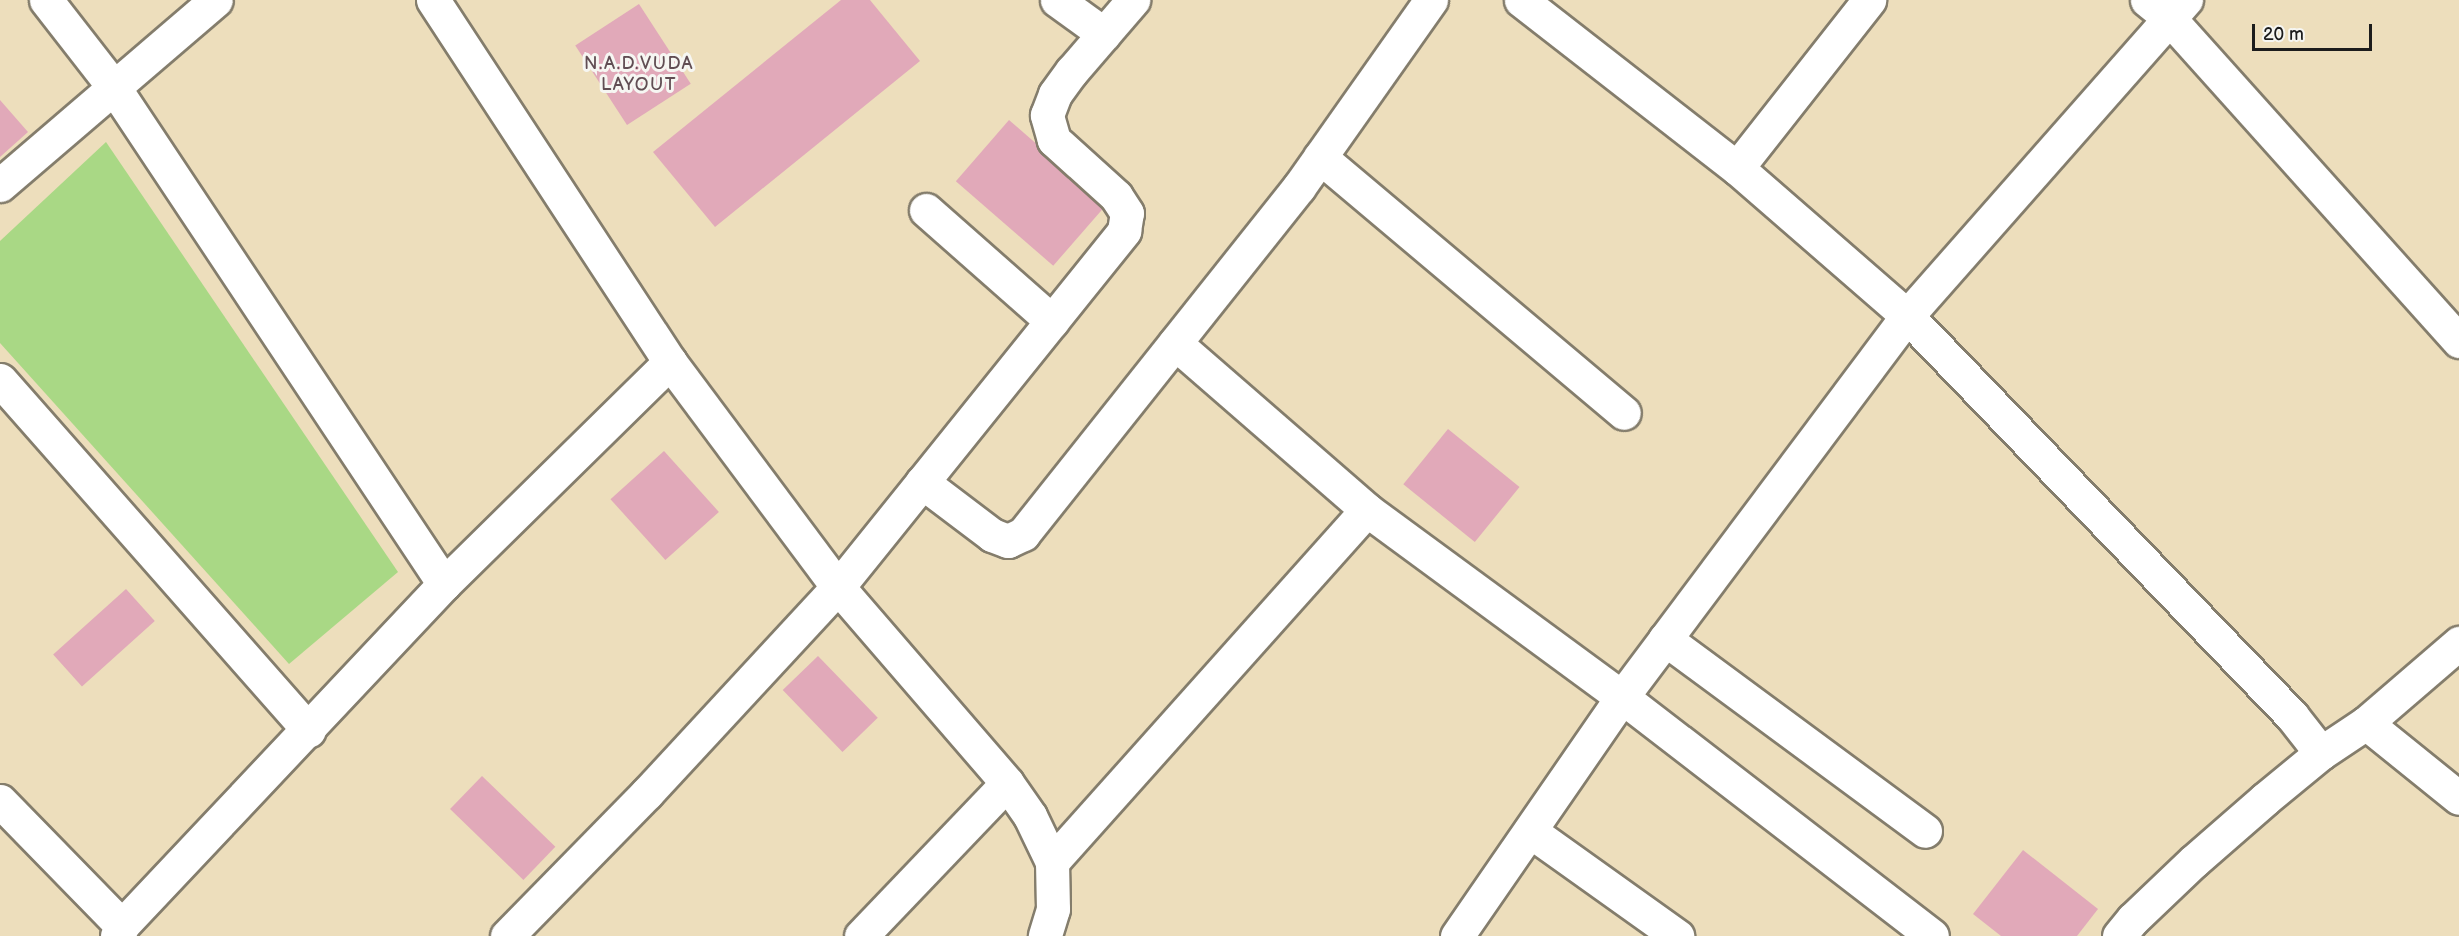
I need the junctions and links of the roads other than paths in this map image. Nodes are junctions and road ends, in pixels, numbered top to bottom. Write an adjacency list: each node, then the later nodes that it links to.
1 (46, 0): 11 (street)
2 (216, 0): 11 (street)
3 (433, 0): 20 (street)
4 (1058, 0): 10 (street)
5 (1133, 0): 10 (street)
6 (1431, 0): 12 (street)
7 (1521, 0): 13 (street)
8 (1869, 0): 13 (street)
9 (2167, 6): 16 (street); 18 (street)
10 (1104, 34): 17 (street)
11 (112, 86): 14 (street); 25 (street)
12 (1320, 157): 19 (street); 22 (street)
13 (1737, 168): 16 (street)
14 (0, 185)
15 (926, 210): 17 (street)
16 (1907, 316): 27 (street); 32 (street)
17 (1052, 321): 23 (street)
18 (2459, 341)
19 (1175, 343): 23 (street); 24 (street)
20 (670, 362): 25 (street); 26 (street)
21 (0, 380): 31 (street)
22 (1624, 413)
23 (922, 482): 26 (street)
24 (1367, 510): 29 (street); 38 (street)
25 (444, 584): 31 (street)
26 (838, 587): 33 (street); 41 (street)
27 (1665, 639): 29 (street); 37 (street)
28 (2459, 643): 30 (street)
29 (1622, 697): 36 (street); 45 (street)
30 (2366, 723): 32 (street); 34 (street)
31 (309, 730): 39 (street)
32 (2321, 753): 46 (street)
33 (1006, 783): 38 (street); 42 (street)
34 (2459, 798)
35 (0, 801): 39 (street)
36 (1530, 831): 40 (street); 44 (street)
37 (1925, 831)
38 (1052, 862): 43 (street)
39 (119, 931)
40 (1467, 933)
41 (507, 936)
42 (861, 936)
43 (1046, 936)
44 (1677, 936)
45 (1932, 936)
46 (2119, 936)

